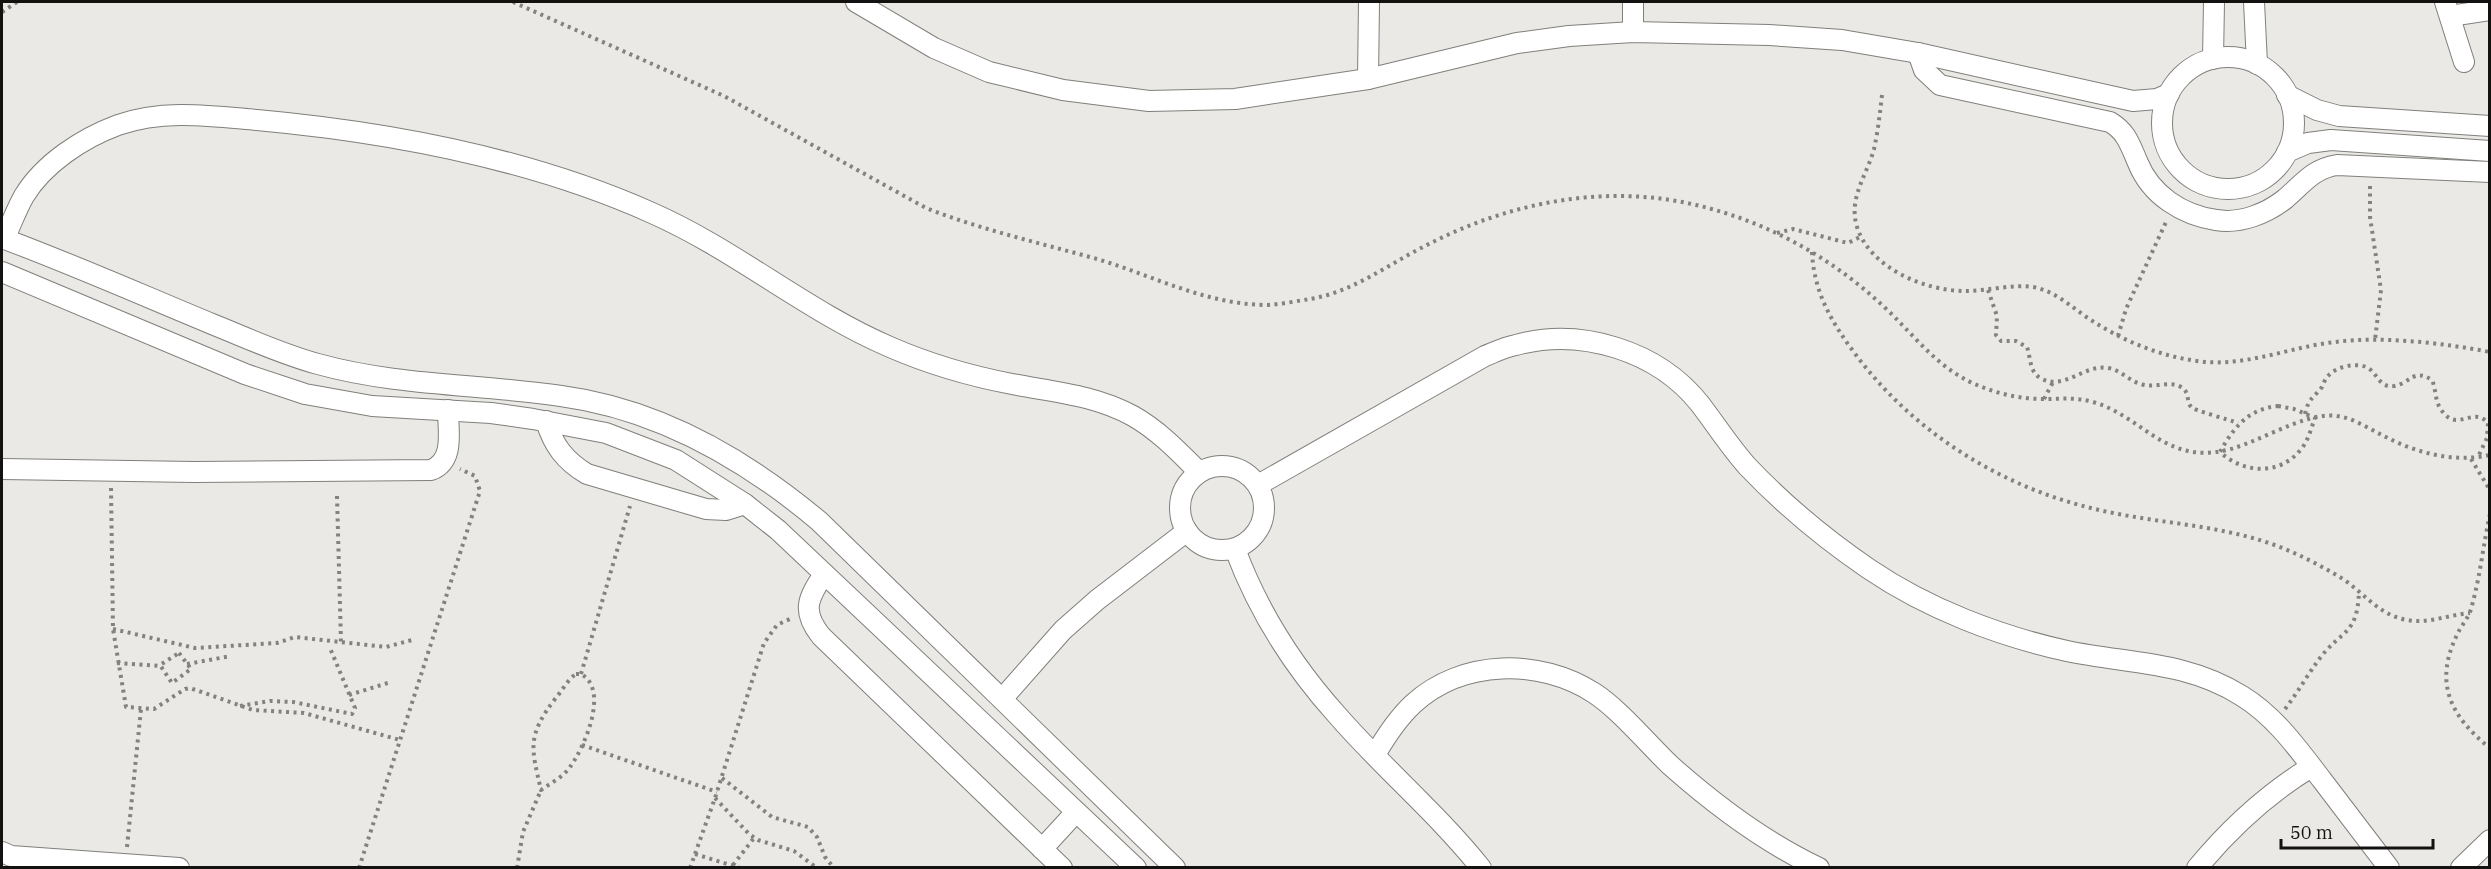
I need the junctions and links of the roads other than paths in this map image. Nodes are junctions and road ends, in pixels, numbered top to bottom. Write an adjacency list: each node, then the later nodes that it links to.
1 (856, 2): 6 (street)
2 (1369, 2): 14 (street)
3 (1633, 2): 9 (street)
4 (2214, 2): 11 (street)
5 (2254, 2): 13 (street)
6 (883, 8): 14 (street)
7 (2447, 9): 8 (street); 12 (street)
8 (2490, 10)
9 (1633, 32): 10 (street); 14 (street)
10 (1918, 52): 15 (street); 22 (street)
11 (2213, 58): 13 (street); 15 (street)
12 (2464, 62)
13 (2257, 64): 16 (street)
14 (1368, 78)
15 (2169, 94): 21 (street)
16 (2288, 95): 17 (street); 21 (street)
17 (2457, 124): 18 (street); 19 (street)
18 (2490, 126)
19 (2455, 148): 20 (street); 21 (street)
20 (2490, 151)
21 (2287, 152)
22 (2490, 172)
23 (3, 238): 28 (street); 34 (street)
24 (2, 272): 25 (street)
25 (448, 410): 26 (street); 27 (street)
26 (546, 421): 30 (street); 30 (street)
27 (2, 469)
28 (1199, 472): 29 (street); 31 (street)
29 (1258, 485): 32 (street); 36 (street)
30 (745, 504): 33 (street)
31 (1187, 531): 32 (street); 34 (street)
32 (1235, 549): 35 (street)
33 (824, 574): 37 (street); 39 (street)
34 (1002, 699): 41 (street)
35 (1375, 755): 45 (street); 46 (street)
36 (2311, 767): 47 (street); 48 (street)
37 (1076, 812): 39 (street); 44 (street)
38 (2490, 840): 49 (street)
39 (1042, 849): 43 (street)
40 (2, 852): 42 (street)
41 (1162, 864)
42 (179, 867)
43 (1062, 867)
44 (1136, 867)
45 (1481, 867)
46 (1819, 867)
47 (2198, 867)
48 (2389, 867)
49 (2461, 867)

